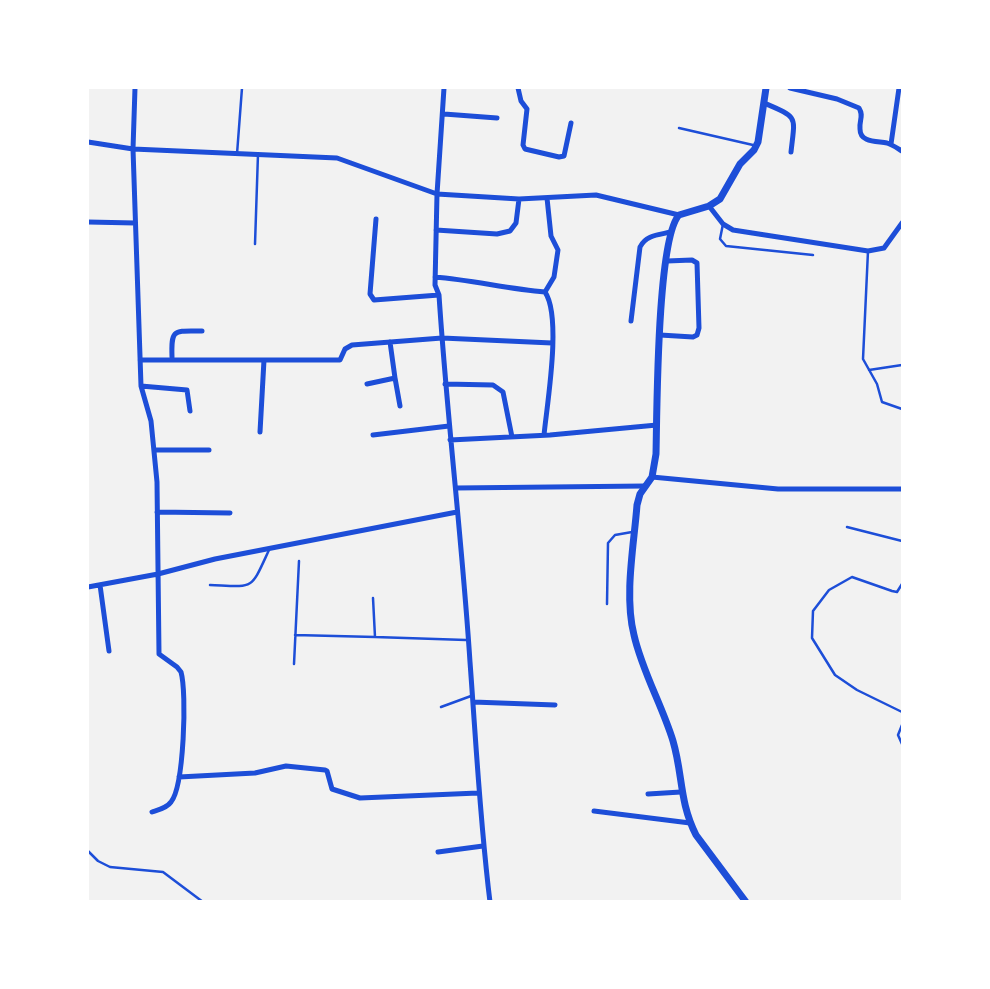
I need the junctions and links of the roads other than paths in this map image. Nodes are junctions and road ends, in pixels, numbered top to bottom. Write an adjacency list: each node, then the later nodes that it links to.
1 (135, 88): 16 (street)
2 (242, 88): 19 (lane)
3 (444, 88): 9 (street)
4 (518, 88): 11 (street)
5 (766, 88): 8 (main road)
6 (790, 88): 14 (street)
7 (899, 88): 14 (street)
8 (764, 103): 15 (main road); 18 (street)
9 (444, 114): 10 (street); 21 (street)
10 (497, 118)
11 (572, 123)
12 (679, 128): 15 (lane)
13 (88, 142): 16 (street)
14 (891, 144): 17 (street)
15 (756, 146): 24 (main road)
16 (133, 149): 19 (street); 28 (street)
17 (902, 151)
18 (792, 152)
19 (237, 154): 20 (street)
20 (258, 154): 21 (street); 33 (lane)
21 (437, 194): 23 (street); 31 (street)
22 (547, 198): 23 (street); 25 (street); 38 (street)
23 (519, 200): 31 (street)
24 (709, 206): 25 (main road); 29 (street)
25 (679, 215): 32 (main road)
26 (376, 219): 39 (street)
27 (88, 222): 28 (street)
28 (135, 223): 47 (street)
29 (723, 223): 34 (street); 35 (lane)
30 (902, 223): 34 (street)
31 (436, 230): 37 (street)
32 (671, 232): 36 (main road); 40 (street)
33 (255, 244)
34 (868, 251): 50 (lane)
35 (813, 255)
36 (667, 261): 42 (main road); 42 (street)
37 (435, 276): 38 (street); 39 (street)
38 (545, 292): 45 (street)
39 (439, 295): 43 (street)
40 (631, 321)
41 (202, 331): 46 (street)
42 (660, 335): 58 (main road)
43 (442, 338): 44 (street); 45 (street); 53 (street)
44 (390, 342): 48 (street); 51 (street)
45 (552, 343): 62 (street)
46 (172, 357)
47 (141, 360): 48 (street); 54 (street)
48 (264, 360): 60 (street)
49 (902, 365): 50 (lane)
50 (869, 370): 56 (lane)
51 (395, 378): 52 (street); 55 (street)
52 (366, 384)
53 (445, 384): 59 (street); 63 (street)
54 (141, 386): 57 (street); 65 (street)
55 (400, 406)
56 (902, 409)
57 (190, 411)
58 (657, 425): 62 (street); 67 (main road)
59 (449, 426): 61 (street); 64 (street)
60 (260, 432)
61 (373, 435)
62 (544, 435): 63 (street)
63 (512, 437): 64 (street)
64 (450, 440): 69 (street)
65 (154, 450): 66 (street); 71 (street)
66 (209, 450)
67 (652, 477): 68 (main road); 70 (street)
68 (645, 486): 69 (street); 75 (main road)
69 (456, 488): 72 (street)
70 (902, 489)
71 (157, 512): 73 (street); 79 (street)
72 (457, 512): 77 (street); 88 (street)
73 (230, 513)
74 (847, 527): 76 (lane)
75 (635, 531): 85 (lane); 98 (main road)
76 (902, 541)
77 (269, 550): 79 (street); 82 (lane)
78 (299, 561): 86 (lane)
79 (158, 574): 81 (street); 97 (street)
80 (902, 584): 94 (lane)
81 (100, 585): 83 (street); 89 (street)
82 (210, 585)
83 (88, 587)
84 (373, 598): 87 (lane)
85 (607, 604)
86 (295, 635): 87 (lane); 90 (lane)
87 (375, 637): 88 (lane)
88 (468, 640): 91 (street)
89 (109, 651)
90 (294, 664)
91 (472, 699): 92 (street); 93 (lane); 99 (street)
92 (555, 705)
93 (441, 707)
94 (902, 712)
95 (902, 725): 96 (lane)
96 (902, 744)
97 (179, 777): 99 (street); 102 (street)
98 (681, 792): 100 (street); 103 (main road)
99 (478, 793): 104 (street)
100 (648, 794)
101 (594, 811): 103 (street)
102 (152, 812)
103 (690, 823): 109 (main road)
104 (483, 846): 106 (street); 108 (street)
105 (88, 851): 107 (lane)
106 (438, 852)
107 (203, 901)
108 (490, 901)
109 (746, 901)

